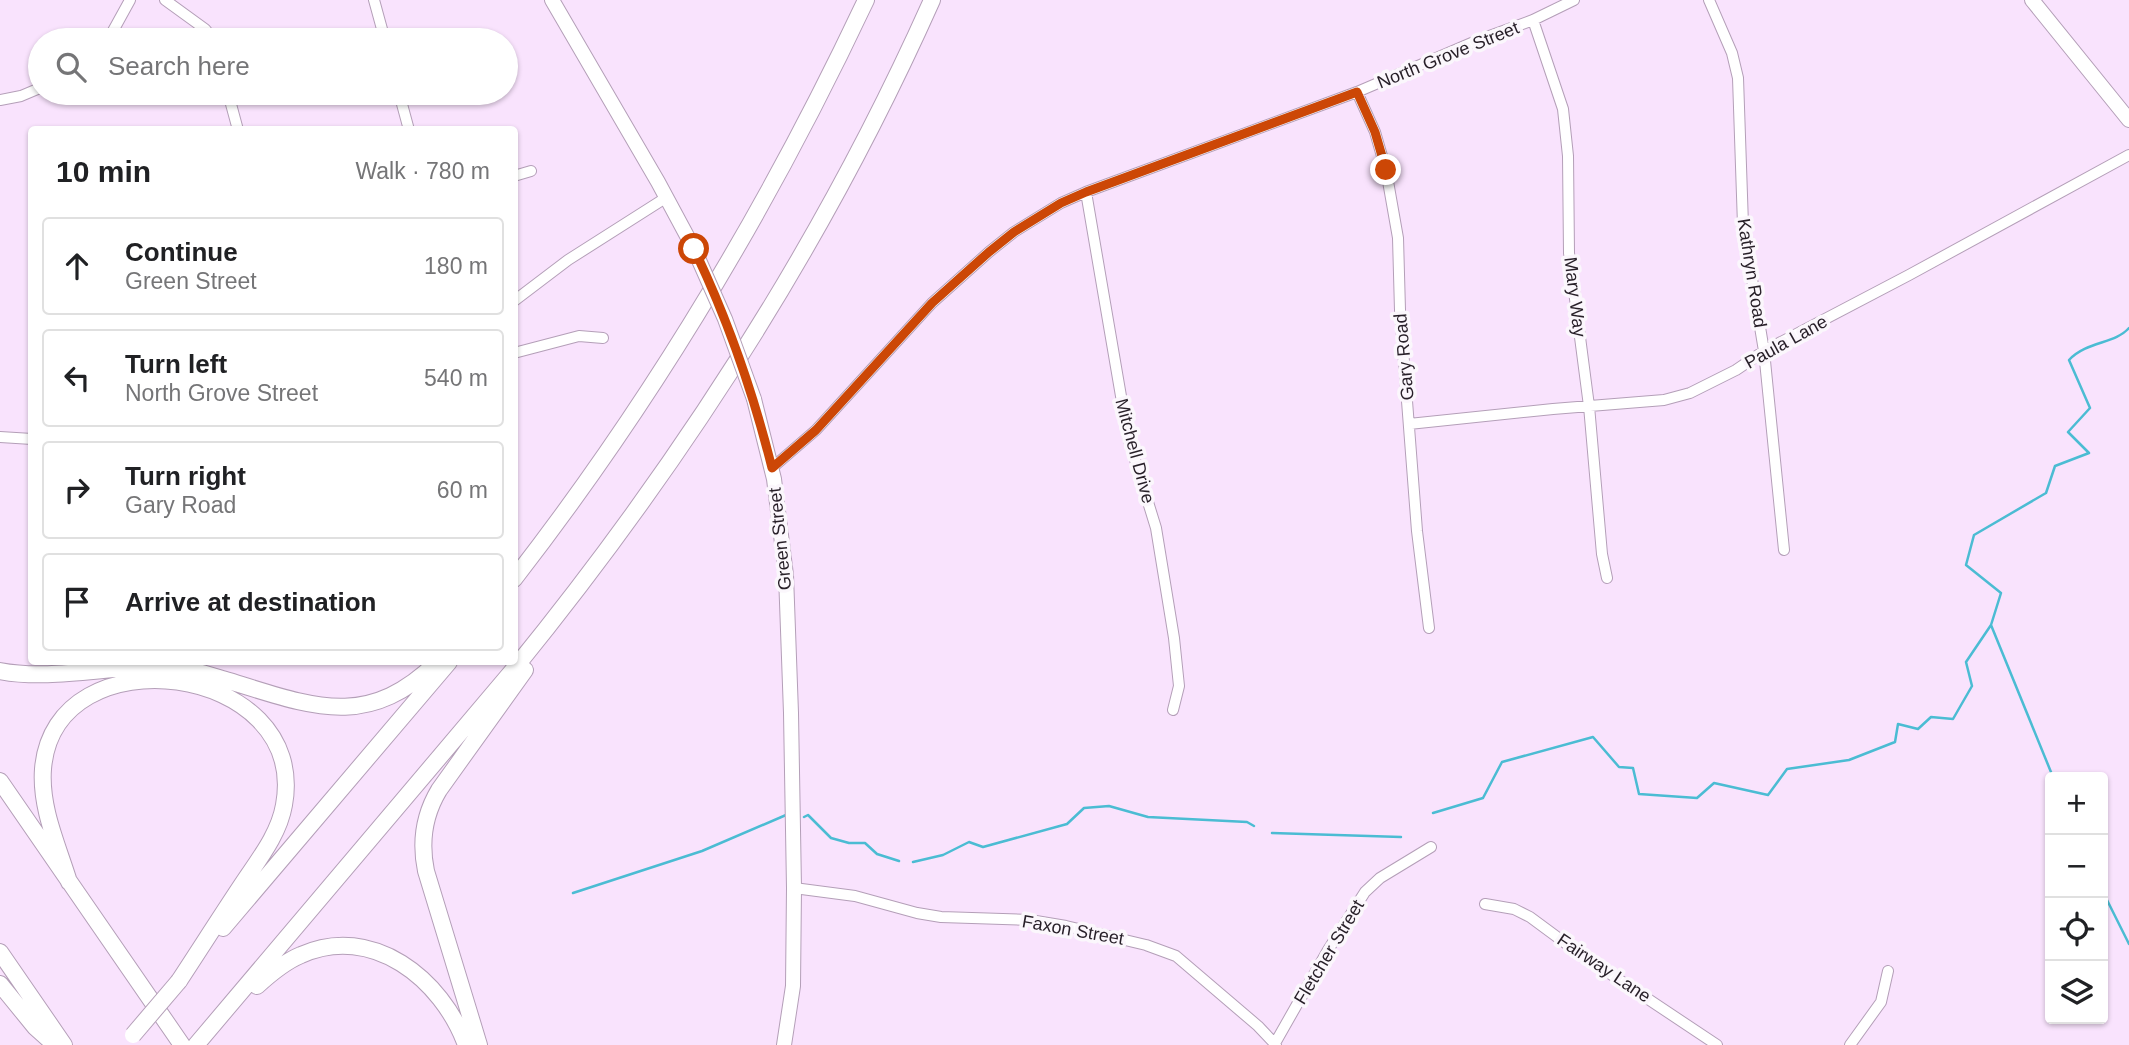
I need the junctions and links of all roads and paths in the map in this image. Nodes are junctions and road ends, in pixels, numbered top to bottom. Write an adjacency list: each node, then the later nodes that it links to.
1 (130, 0): 11 (street)
2 (165, 0): 12 (street)
3 (374, 0): 13 (street)
4 (552, 0): 26 (main road, Green Street)
5 (866, 0): 38 (highway)
6 (932, 0): 37 (highway)
7 (1574, 0): 10 (street, North Grove Street)
8 (1709, 0): 29 (street, Kathryn Road)
9 (2032, 0): 19 (main road)
10 (1533, 20): 14 (street, North Grove Street); 31 (street, Mary Way)
11 (115, 28)
12 (204, 28)
13 (382, 28)
14 (1357, 92): 25 (street, North Grove Street); 32 (street, Gary Road)
15 (28, 93): 16 (street)
16 (0, 100)
17 (231, 105): 20 (street)
18 (402, 105): 21 (street)
19 (2129, 120)
20 (237, 126)
21 (408, 126)
22 (2129, 155): 29 (street, Paula Lane)
23 (531, 172): 24 (street)
24 (518, 175)
25 (1086, 192): 35 (street, North Grove Street); 46 (street, Mitchell Drive)
26 (667, 197): 27 (street); 35 (main road, Green Street, bridge)
27 (518, 298)
28 (603, 338): 30 (street)
29 (1764, 351): 31 (street, Paula Lane); 36 (street, Kathryn Road)
30 (518, 352)
31 (1589, 405): 32 (street, Paula Lane); 39 (street, Mary Way)
32 (1409, 424): 40 (street, Gary Road)
33 (0, 438): 34 (street)
34 (28, 439)
35 (772, 468): 50 (main road, Green Street)
36 (1784, 550)
37 (597, 562): 41 (highway); 63 (highway)
38 (518, 573)
39 (1607, 578)
40 (1429, 628)
41 (518, 664)
42 (434, 665): 45 (highway)
43 (446, 665): 54 (highway)
44 (517, 665): 56 (highway)
45 (0, 671)
46 (1173, 710)
47 (0, 781): 49 (highway)
48 (1431, 847): 65 (street, Fletcher Street)
49 (69, 882): 54 (highway); 60 (highway)
50 (794, 888): 64 (main road, Green Street); 65 (street, Faxon Street)
51 (1485, 904): 66 (street, Fairway Lane)
52 (0, 952): 59 (highway)
53 (1888, 971): 67 (street)
54 (179, 981): 57 (highway, bridge)
55 (0, 984): 58 (highway)
56 (211, 1028): 61 (highway); 62 (highway)
57 (129, 1040)
58 (55, 1045)
59 (64, 1045)
60 (181, 1045)
61 (196, 1045)
62 (466, 1045)
63 (480, 1045)
64 (784, 1045)
65 (1275, 1045)
66 (1717, 1045)
67 (1850, 1045)

